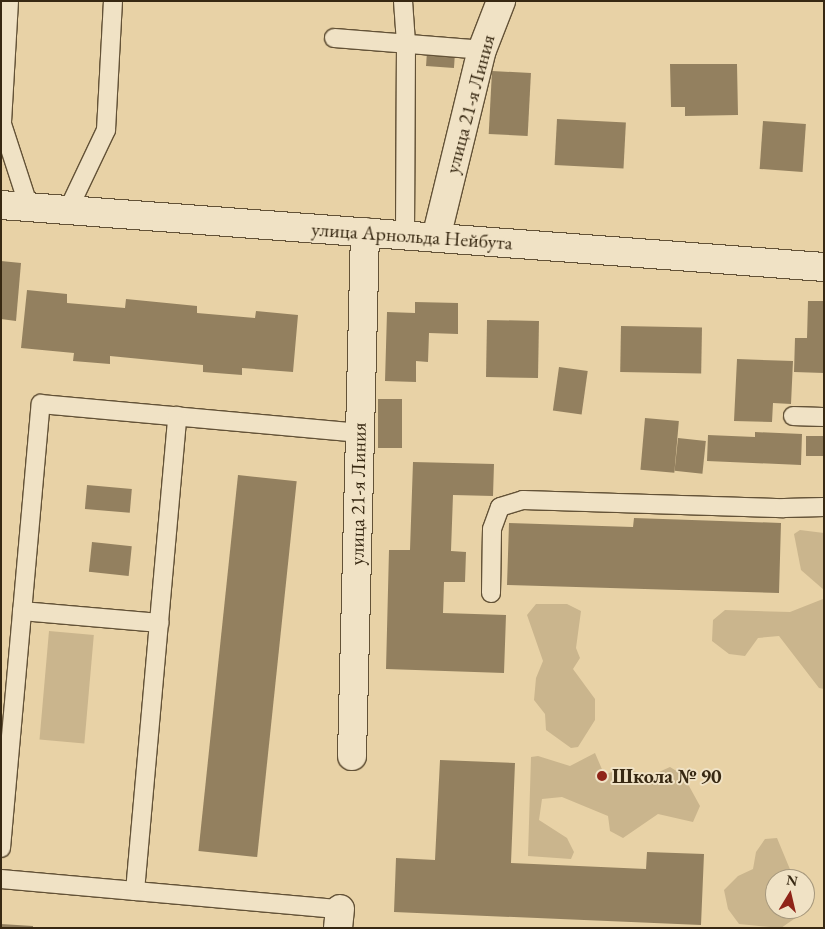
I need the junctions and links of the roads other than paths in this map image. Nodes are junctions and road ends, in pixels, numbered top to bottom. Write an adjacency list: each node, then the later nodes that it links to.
1 (9, 1): 9 (lane)
2 (113, 1): 10 (lane)
3 (403, 1): 6 (lane)
4 (501, 1): 7 (street, улица 21-я Линия)
5 (334, 38): 6 (lane)
6 (406, 44): 7 (lane); 12 (lane)
7 (482, 50): 13 (street, улица 21-я Линия)
8 (1, 205): 9 (street, улица Арнольда Нейбута)
9 (29, 207): 10 (street, улица Арнольда Нейбута)
10 (68, 210): 11 (street, улица Арнольда Нейбута)
11 (365, 232): 12 (street, улица Арнольда Нейбута); 18 (street, улица 21-я Линия)
12 (405, 236): 13 (street, улица Арнольда Нейбута)
13 (436, 238): 14 (street, улица Арнольда Нейбута)
14 (824, 267)
15 (177, 416): 18 (lane); 21 (lane); 22 (lane)
16 (793, 416): 17 (lane)
17 (824, 417)
18 (360, 433): 24 (street, улица 21-я Линия)
19 (824, 507): 20 (lane)
20 (491, 593)
21 (22, 611): 22 (lane); 23 (lane)
22 (159, 623): 27 (lane)
23 (9, 672): 25 (lane)
24 (352, 756)
25 (1, 848)
26 (1, 879): 27 (lane)
27 (135, 891): 28 (lane)
28 (339, 918)

